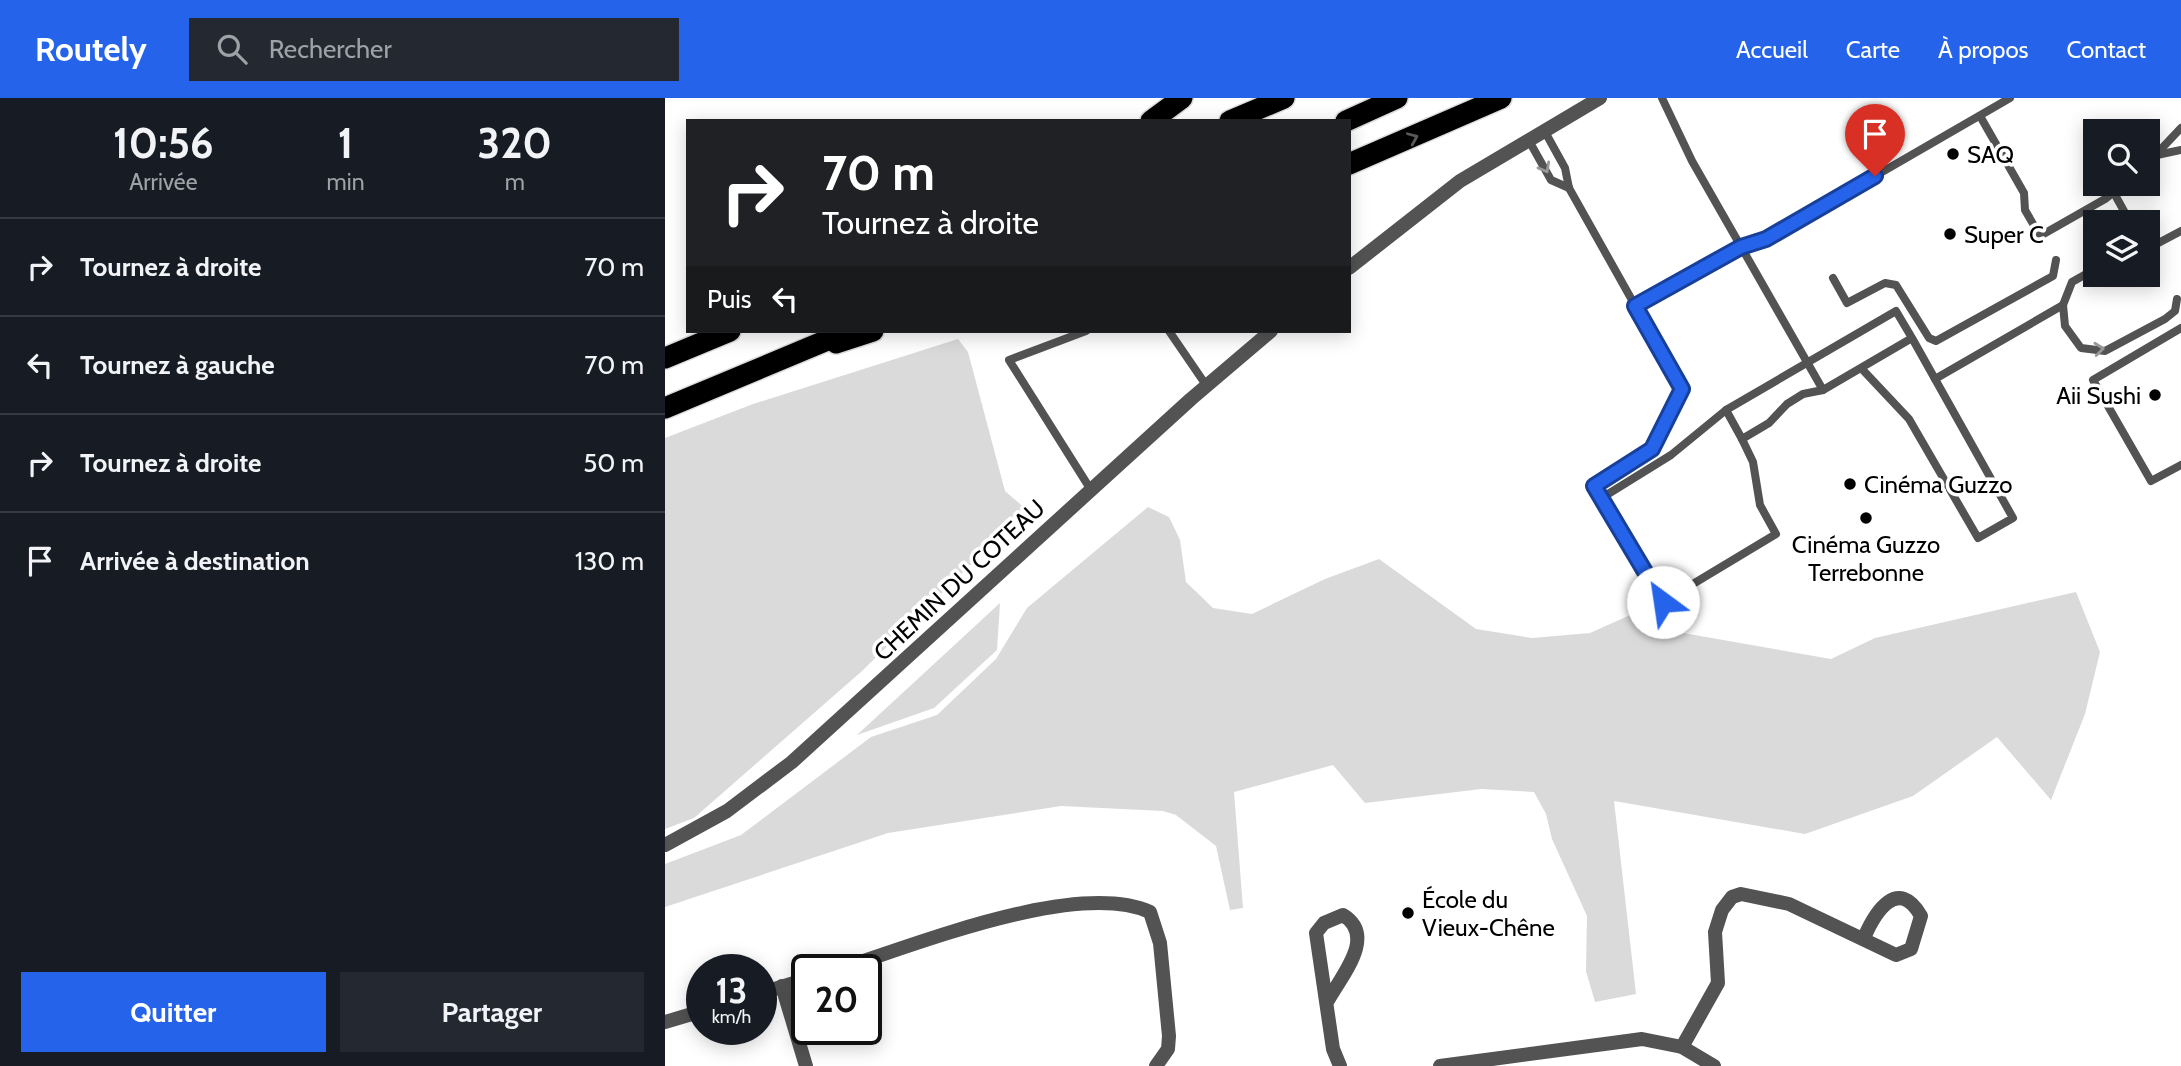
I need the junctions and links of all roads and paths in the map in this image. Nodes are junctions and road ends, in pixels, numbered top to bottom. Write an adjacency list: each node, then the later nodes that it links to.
1 (1181, 98): 9 (highway)
2 (1284, 98): 10 (highway)
3 (1397, 98): 11 (highway)
4 (1501, 98): 18 (highway, one-way to 4)
5 (1600, 98): 13 (street)
6 (1662, 98): 23 (lane)
7 (2010, 98): 8 (lane)
8 (1980, 116): 20 (lane); 23 (lane)
9 (1154, 119)
10 (1235, 119)
11 (1350, 119)
12 (2181, 128): 16 (lane)
13 (1544, 130): 14 (street); 19 (lane)
14 (1528, 139): 19 (lane, one-way to 19); 25 (street)
15 (2181, 150): 17 (lane)
16 (2160, 152)
17 (2160, 154)
18 (1351, 163)
19 (1569, 188): 30 (lane)
20 (2107, 196)
21 (2181, 231): 22 (lane)
22 (2160, 242)
23 (1741, 247): 30 (lane); 40 (lane)
24 (2056, 260): 27 (lane)
25 (1351, 266)
26 (2083, 276): 29 (lane)
27 (1833, 278)
28 (2177, 299): 29 (lane, one-way to 28)
29 (2063, 305): 43 (lane)
30 (1635, 306): 51 (lane)
31 (2181, 328): 49 (lane)
32 (725, 333): 39 (highway)
33 (844, 333): 41 (highway)
34 (867, 333): 41 (highway)
35 (1081, 333): 50 (lane)
36 (1170, 333): 44 (lane)
37 (1269, 333): 44 (street, CHEMIN DU COTEAU)
38 (1912, 338): 40 (lane); 42 (lane); 43 (lane)
39 (665, 358)
40 (1805, 361): 45 (lane); 47 (lane)
41 (761, 368): 46 (highway)
42 (1861, 368): 43 (lane); 45 (lane)
43 (1935, 379)
44 (1206, 385): 50 (street, CHEMIN DU COTEAU)
45 (1823, 390): 48 (lane)
46 (665, 408)
47 (1726, 410): 48 (lane); 51 (lane)
48 (1742, 439): 51 (lane)
49 (2181, 465)
50 (1091, 490): 52 (street, CHEMIN DU COTEAU)
51 (1600, 499)
52 (665, 845)
53 (1864, 938): 61 (street)
54 (882, 956): 64 (street)
55 (791, 983): 56 (street)
56 (782, 986): 57 (street); 63 (street)
57 (777, 988)
58 (1327, 1002): 58 (street); 65 (street)
59 (686, 1016): 60 (street)
60 (665, 1022)
61 (1682, 1047): 62 (street); 67 (street)
62 (1483, 1063): 66 (street)
63 (806, 1066)
64 (1156, 1066)
65 (1340, 1066)
66 (1440, 1066)
67 (1714, 1066)

